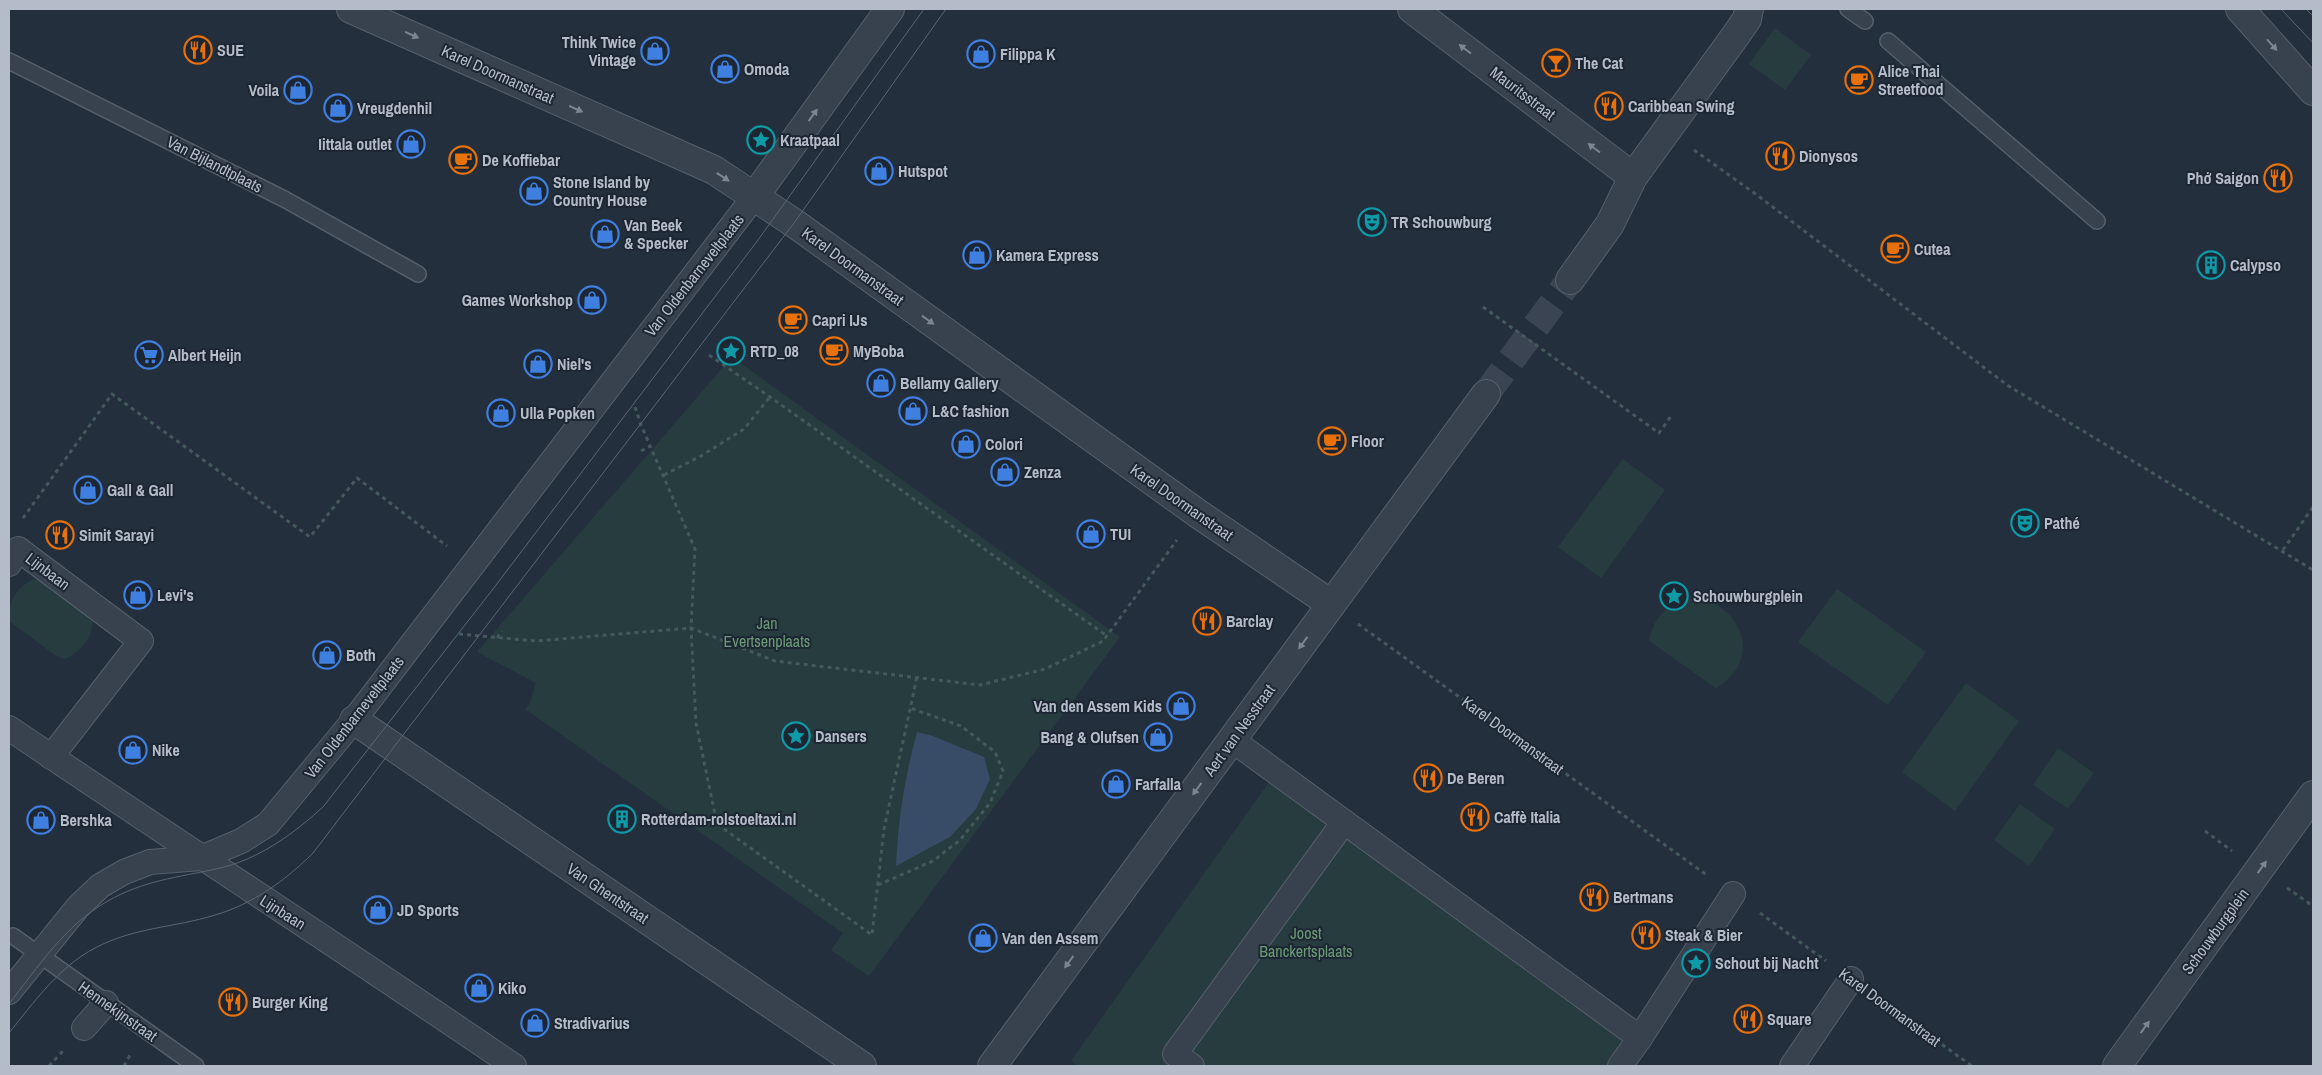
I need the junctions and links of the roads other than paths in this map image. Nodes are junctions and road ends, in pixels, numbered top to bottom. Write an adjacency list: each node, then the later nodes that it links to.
1 (890, 9): 12 (street, one-way to 1)
2 (1412, 9): 11 (street, Mauritsstraat, one-way to 2)
3 (1749, 9): 11 (street)
4 (1848, 9): 7 (lane)
5 (2240, 9): 10 (street, one-way to 10)
6 (369, 12): 12 (street, Karel Doormanstraat, one-way to 12)
7 (1865, 21)
8 (1888, 41): 13 (lane)
9 (9, 61): 14 (lane, Van Bijlandtplaats)
10 (2313, 91)
11 (1632, 177): 15 (street)
12 (754, 197): 18 (street, Karel Doormanstraat, one-way to 18); 19 (street, Van Oldenbarneveltplaats)
13 (2097, 221)
14 (418, 274)
15 (1570, 280)
16 (1486, 394): 18 (street, Aert van Nesstraat)
17 (14, 556): 22 (street, Lijnbaan)
18 (1331, 604): 21 (street, Aert van Nesstraat, one-way to 21)
19 (354, 720): 25 (street, Van Oldenbarneveltplaats); 36 (street, Van Ghentstraat)
20 (9, 728): 22 (street, Lijnbaan)
21 (1232, 740): 24 (street); 37 (street, Aert van Nesstraat, one-way to 37)
22 (51, 757): 25 (street, Lijnbaan)
23 (2313, 795): 41 (street, Schouwburgplein, one-way to 23)
24 (1344, 822): 33 (street); 38 (street)
25 (201, 858): 28 (street, Van Oldenbarneveltplaats); 35 (street, Lijnbaan)
26 (1733, 894): 33 (street)
27 (13, 936): 28 (lane, Hennekijnstraat)
28 (39, 955): 30 (street, Van Oldenbarneveltplaats); 31 (lane, Hennekijnstraat)
29 (1851, 979): 40 (street)
30 (9, 992)
31 (106, 1003): 32 (street); 34 (lane, Hennekijnstraat)
32 (84, 1028)
33 (1640, 1038): 39 (street)
34 (196, 1066)
35 (514, 1066)
36 (862, 1066)
37 (992, 1066)
38 (1192, 1066)
39 (1620, 1066)
40 (1792, 1066)
41 (2117, 1066)

